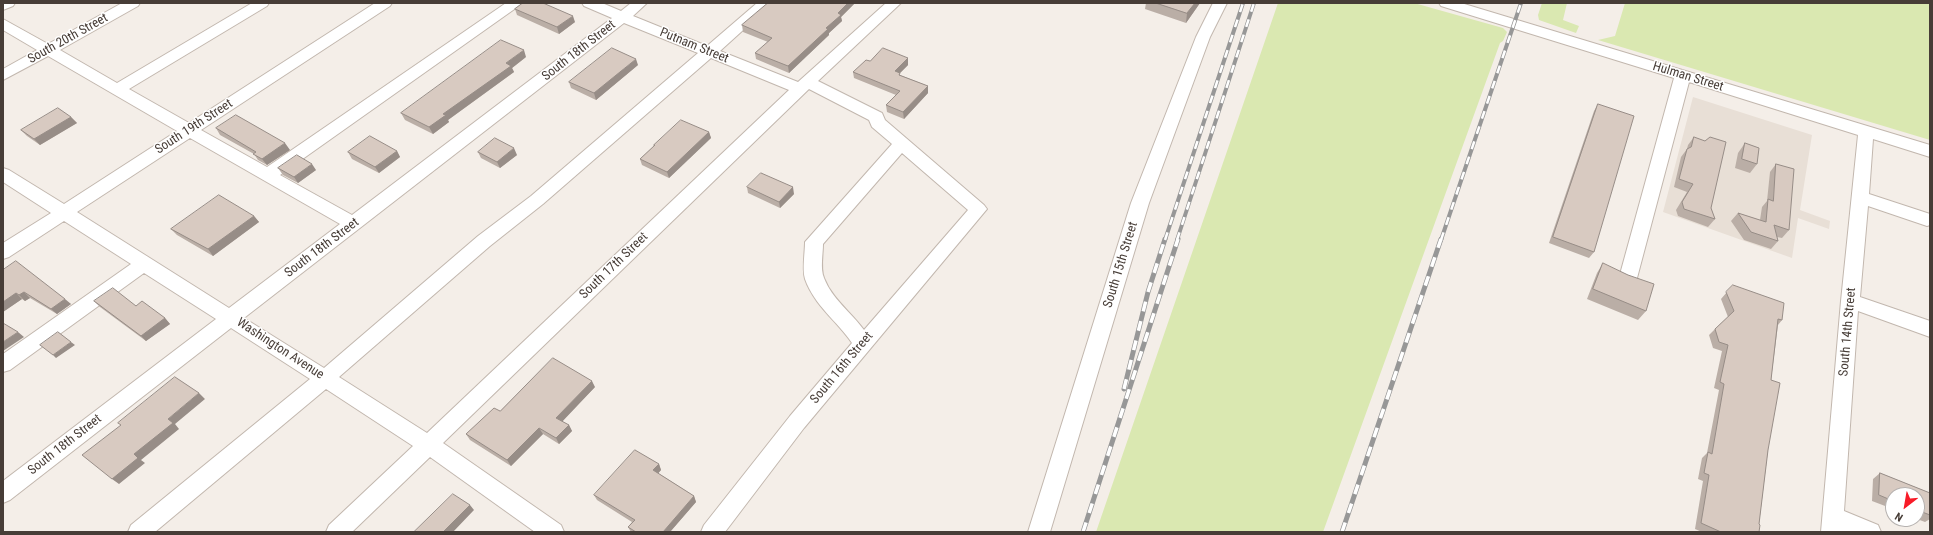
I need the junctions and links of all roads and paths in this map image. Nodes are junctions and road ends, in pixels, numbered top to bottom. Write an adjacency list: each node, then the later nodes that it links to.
1 (8, 3): 12 (street)
2 (133, 3): 15 (street, South 20th Street)
3 (262, 3): 20 (street)
4 (386, 3): 21 (street, South 19th Street)
5 (516, 3): 26 (street)
6 (589, 3): 13 (street, Putnam Street)
7 (640, 3): 13 (street, South 18th Street)
8 (766, 3): 16 (street)
9 (894, 3): 19 (street, South 17th Street)
10 (1220, 3): 48 (street, South 15th Street)
11 (1446, 3): 18 (street, Hulman Street)
12 (3, 6)
13 (622, 17): 16 (street, Putnam Street); 31 (street, South 18th Street)
14 (3, 24): 15 (street)
15 (49, 50): 17 (street, South 20th Street); 20 (street)
16 (708, 52): 19 (street, Putnam Street); 40 (street)
17 (3, 75)
18 (1683, 75): 22 (street, Hulman Street); 34 (street)
19 (804, 86): 23 (street, Putnam Street); 41 (street, South 17th Street)
20 (118, 90): 21 (street)
21 (190, 130): 26 (street); 29 (street, South 19th Street)
22 (1866, 132): 24 (street, Hulman Street); 27 (street, South 14th Street)
23 (901, 144): 28 (street, Putnam Street); 38 (street)
24 (1930, 151)
25 (3, 174): 29 (street, Washington Avenue)
26 (268, 175): 31 (street)
27 (1860, 197): 30 (street); 35 (street, South 14th Street)
28 (978, 209): 38 (street, South 16th Street)
29 (64, 212): 32 (street, South 19th Street); 33 (street, Washington Avenue)
30 (1927, 220)
31 (353, 224): 36 (street, South 18th Street)
32 (3, 252)
33 (145, 263): 36 (street, Washington Avenue); 39 (street)
34 (1628, 278)
35 (1850, 301): 37 (street); 43 (street, South 14th Street)
36 (231, 318): 40 (street, Washington Avenue); 42 (street, South 18th Street)
37 (1930, 329)
38 (863, 344): 47 (street, South 16th Street)
39 (3, 364)
40 (325, 378): 41 (street, Washington Avenue); 44 (street)
41 (428, 444): 45 (street, South 17th Street); 46 (street, Washington Avenue)
42 (3, 493)
43 (1833, 524): 49 (street)
44 (139, 532)
45 (337, 532)
46 (553, 532)
47 (712, 532)
48 (1039, 532)
49 (1870, 532)

